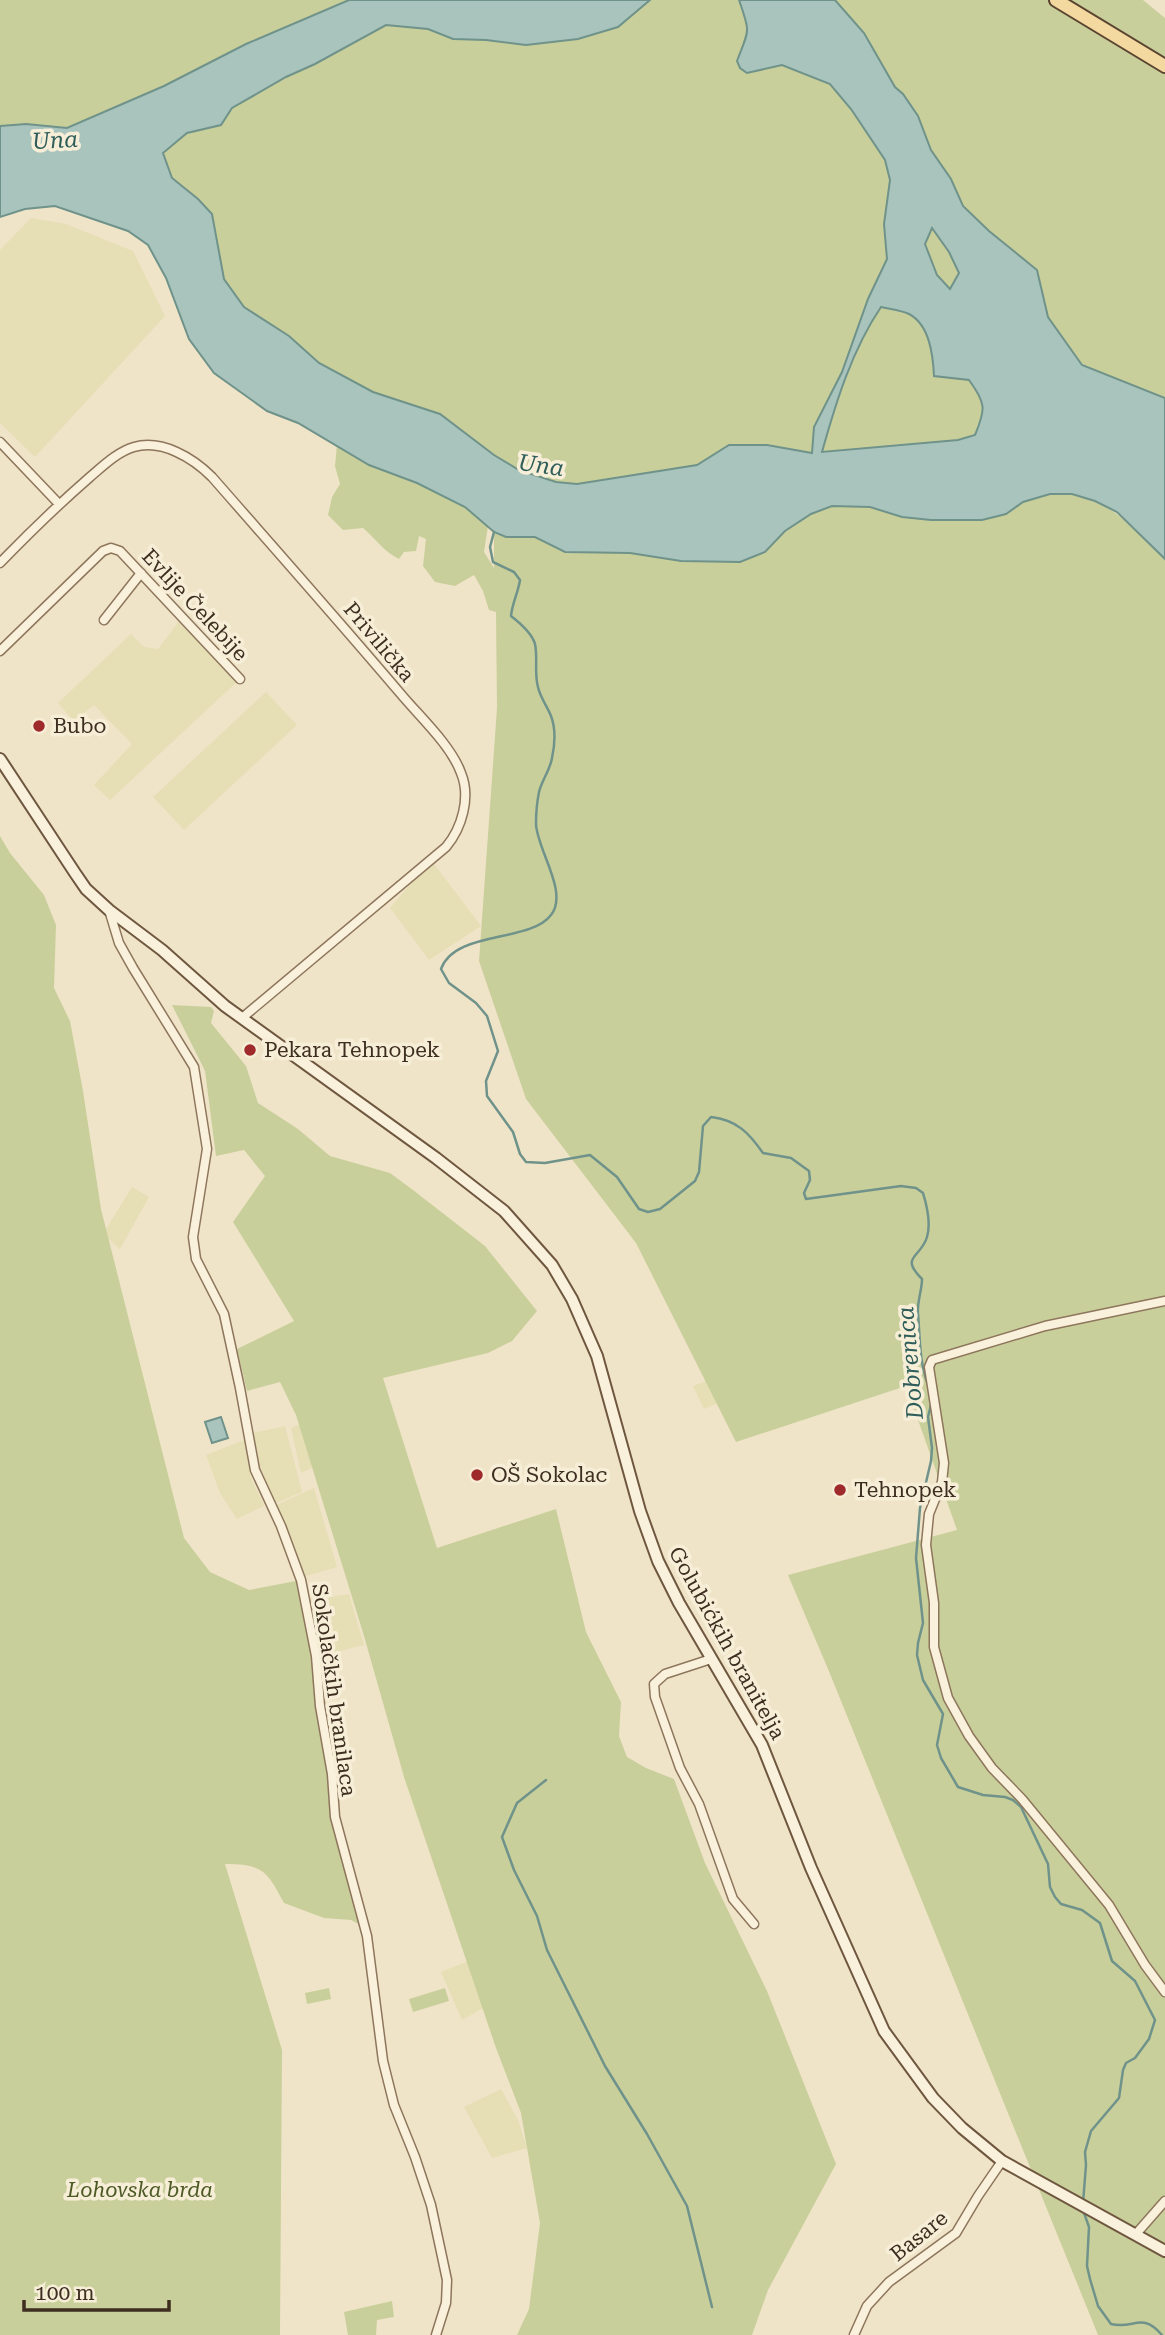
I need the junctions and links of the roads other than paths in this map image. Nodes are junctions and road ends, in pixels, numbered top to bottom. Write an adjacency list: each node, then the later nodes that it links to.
1 (1056, 0): 2 (main road)
2 (1165, 66)
3 (0, 442): 4 (street)
4 (59, 504): 5 (street, Privilička); 12 (street, Privilička)
5 (0, 563)
6 (141, 573): 7 (street); 8 (street, Evlije Čelebije); 9 (street, Evlije Čelebije)
7 (104, 620)
8 (0, 652)
9 (240, 679)
10 (0, 759): 11 (street, Golubićkih branitelja)
11 (108, 910): 12 (street, Golubićkih branitelja); 21 (street, Sokolačkih branilaca)
12 (242, 1018): 14 (street, Golubićkih branitelja)
13 (1165, 1301): 16 (street)
14 (711, 1659): 15 (street); 17 (street, Golubićkih branitelja)
15 (754, 1924)
16 (1165, 1992)
17 (1002, 2161): 19 (street, Golubićkih branitelja); 22 (street, Basare)
18 (1165, 2201): 19 (street)
19 (1136, 2234): 20 (street, Golubićkih branitelja)
20 (1165, 2251)
21 (436, 2335)
22 (854, 2335)

